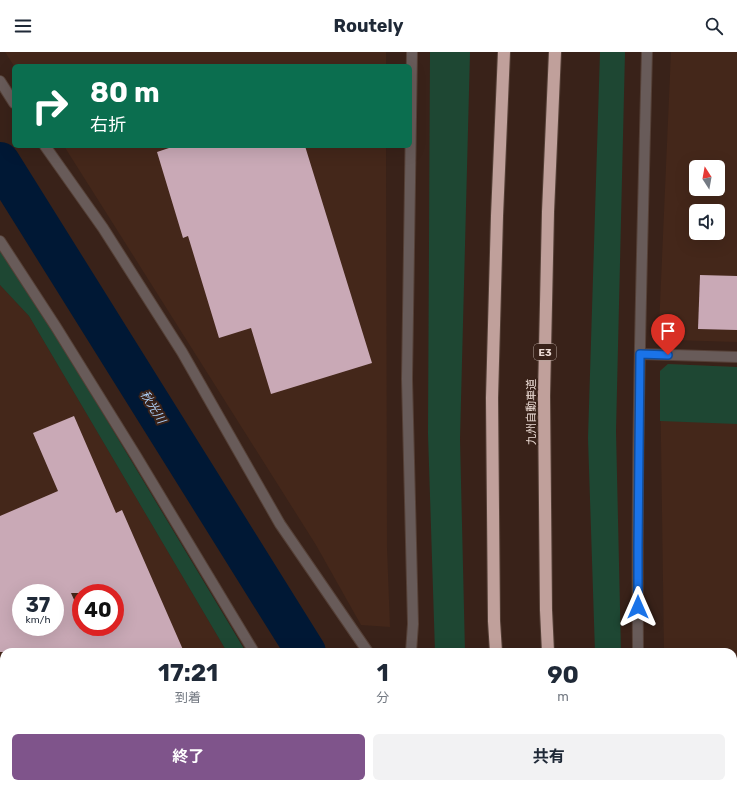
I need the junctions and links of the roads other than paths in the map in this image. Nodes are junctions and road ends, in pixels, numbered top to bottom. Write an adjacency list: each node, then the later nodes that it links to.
1 (412, 52): 5 (street)
2 (504, 52): 16 (highway)
3 (555, 52): 17 (highway, 九州自動車道 / E3)
4 (647, 52): 11 (street)
5 (412, 64)
6 (0, 81): 7 (street)
7 (12, 100)
8 (46, 148): 14 (street)
9 (411, 148): 15 (street)
10 (0, 241): 13 (street)
11 (640, 354): 12 (street); 18 (street)
12 (737, 357)
13 (252, 648)
14 (365, 648)
15 (411, 648)
16 (496, 648)
17 (548, 648)
18 (638, 648)

